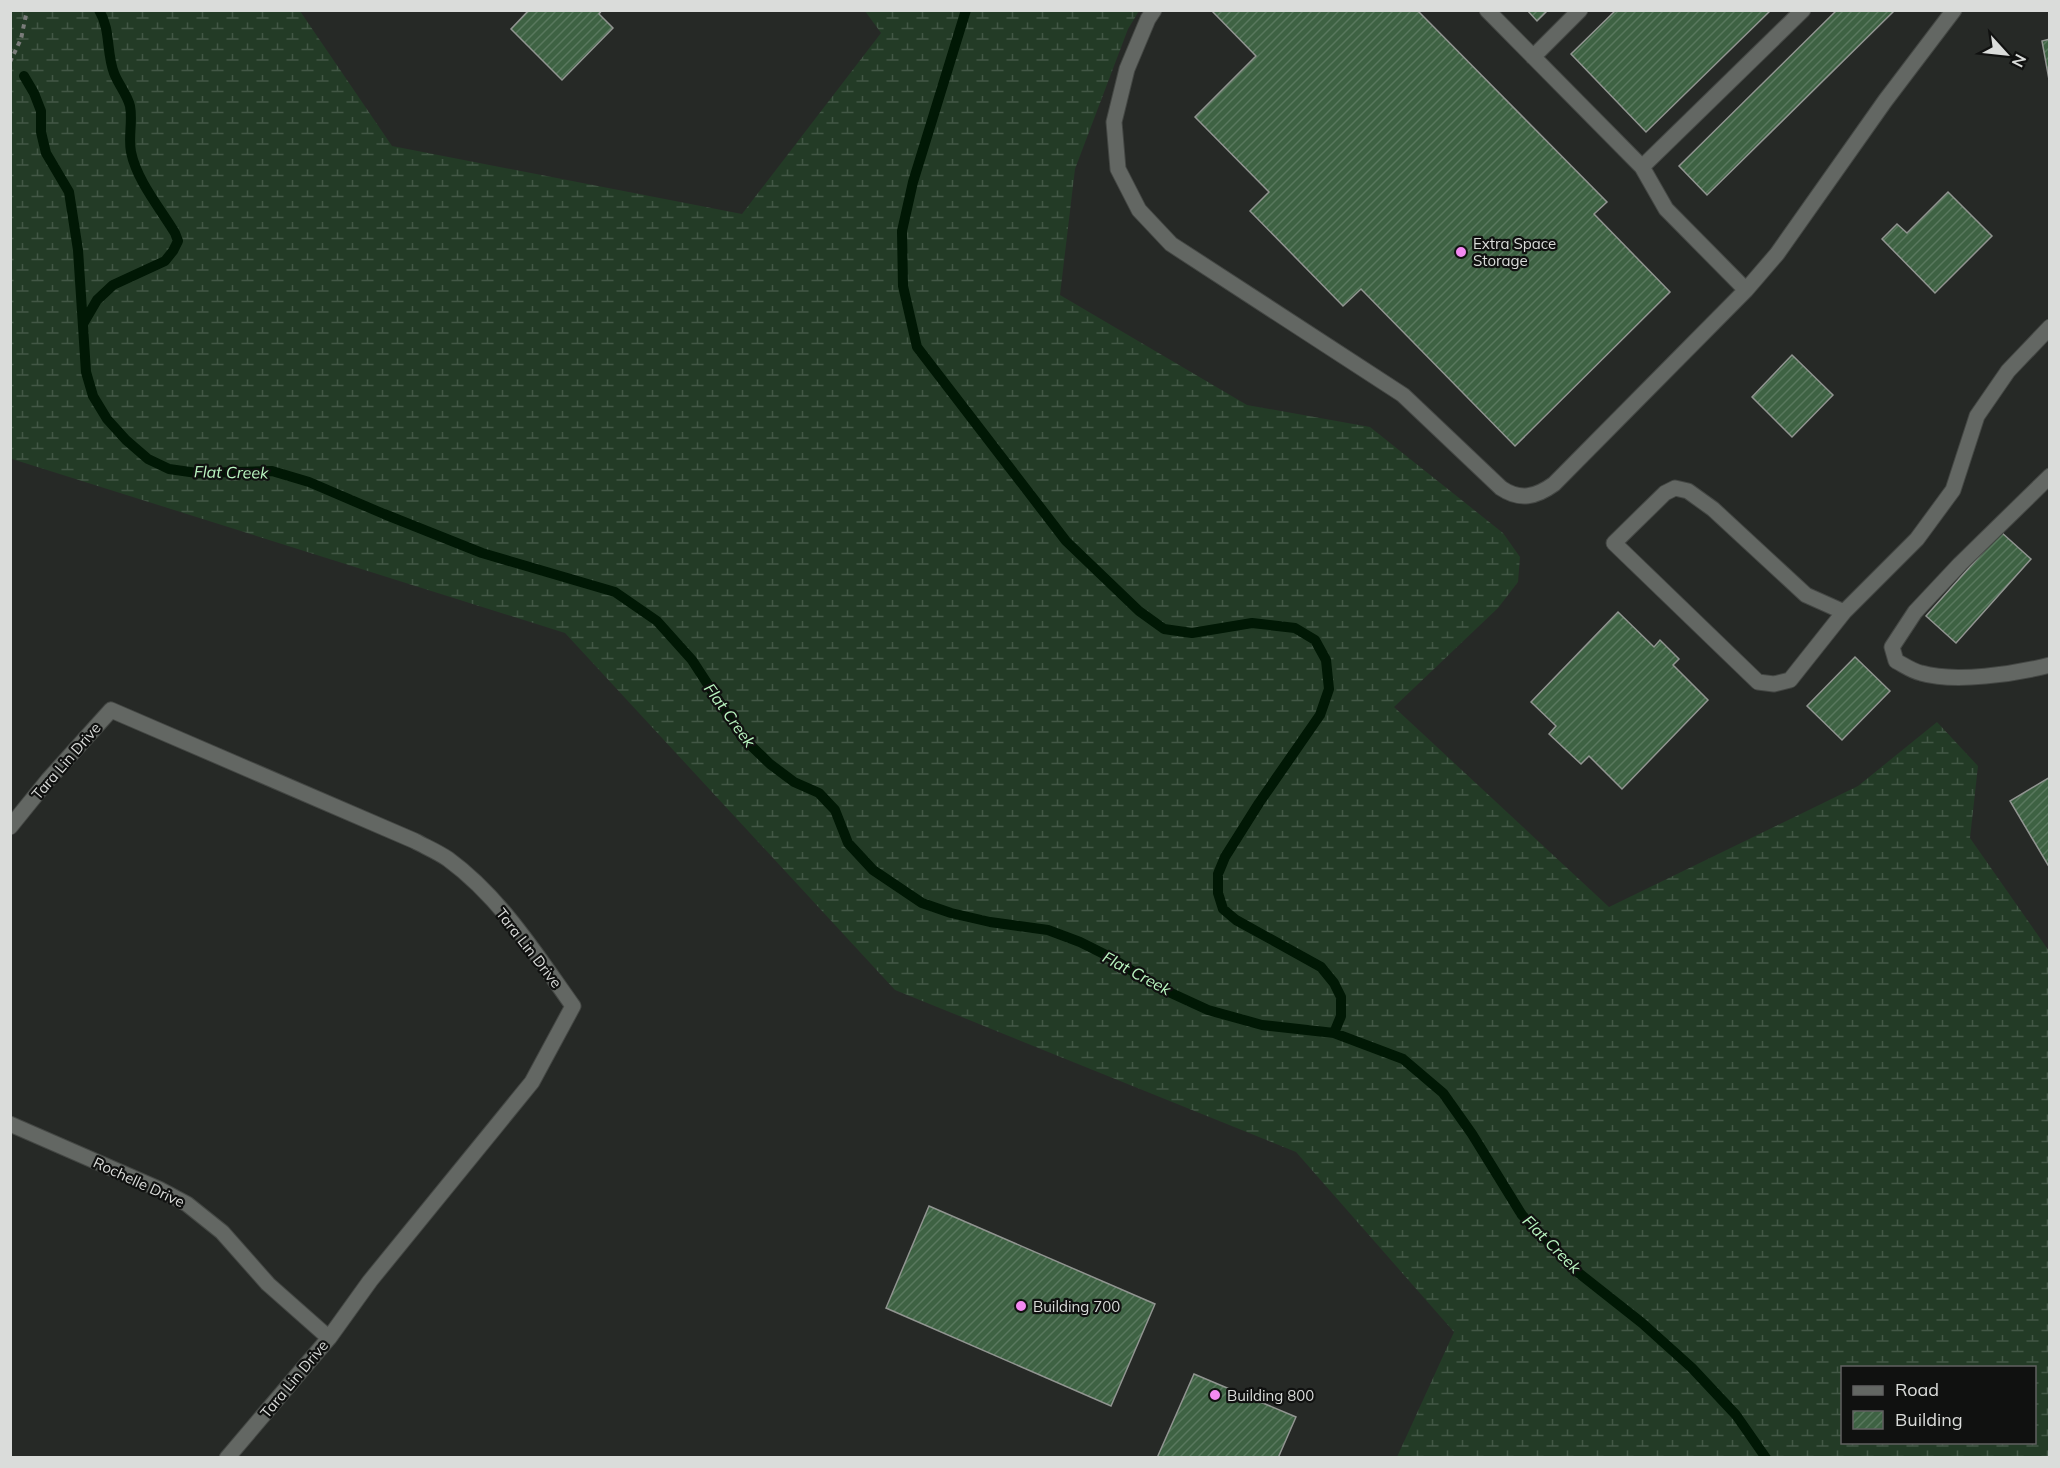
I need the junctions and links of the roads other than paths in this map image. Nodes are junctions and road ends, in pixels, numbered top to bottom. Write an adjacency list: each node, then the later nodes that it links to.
1 (1154, 10): 8 (street)
2 (1486, 10): 6 (street)
3 (1580, 10): 6 (street)
4 (1803, 10): 7 (street)
5 (1954, 10): 8 (street)
6 (1533, 57): 7 (street)
7 (1642, 167): 8 (street)
8 (1746, 291)
9 (2049, 327): 11 (street)
10 (2049, 476): 12 (street)
11 (1844, 612): 11 (street)
12 (2049, 665)
13 (10, 827): 15 (street, Tara Lin Drive)
14 (10, 1124): 15 (street, Rochelle Drive)
15 (329, 1338): 16 (street, Tara Lin Drive)
16 (227, 1458)

